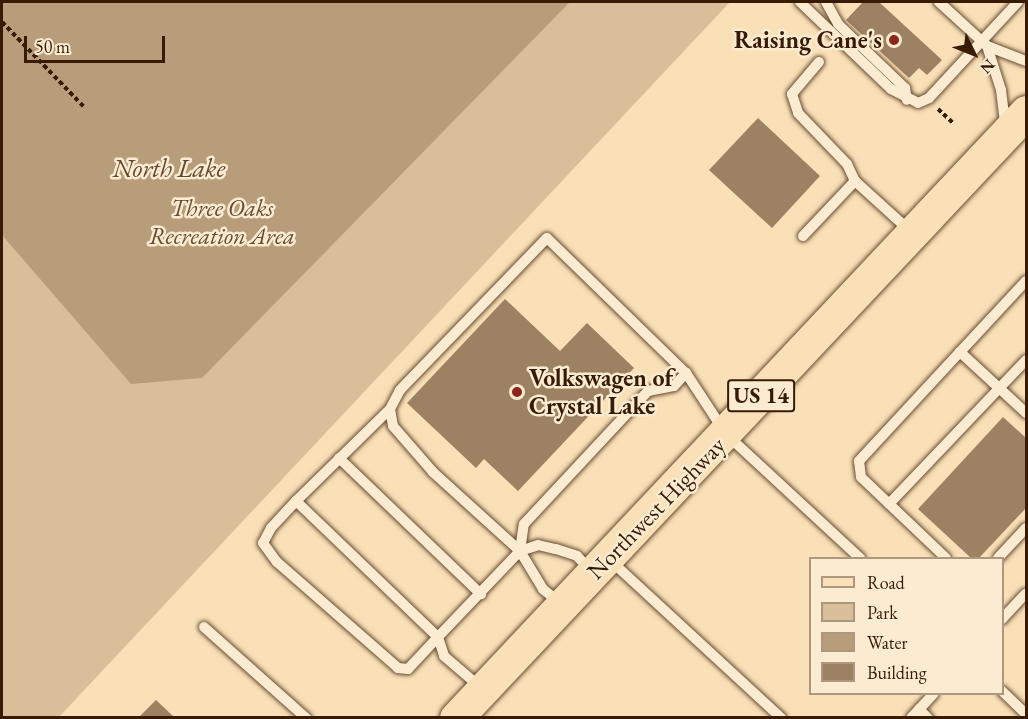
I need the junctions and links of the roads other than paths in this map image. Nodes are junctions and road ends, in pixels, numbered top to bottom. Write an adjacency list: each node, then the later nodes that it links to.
1 (800, 2): 8 (lane)
2 (825, 2): 8 (lane)
3 (939, 2): 5 (lane)
4 (1014, 3): 5 (lane)
5 (984, 44): 6 (lane); 8 (lane); 9 (lane)
6 (1026, 61)
7 (819, 62): 10 (lane)
8 (907, 100)
9 (1016, 123): 11 (main road, Northwest Highway / US 14)
10 (855, 181): 11 (lane); 12 (lane)
11 (912, 234): 20 (main road, Northwest Highway / US 14)
12 (803, 236)
13 (1026, 281): 14 (lane)
14 (960, 352): 17 (lane); 23 (lane)
15 (1026, 360): 17 (lane)
16 (686, 373): 18 (lane); 20 (lane); 25 (lane)
17 (999, 388): 19 (lane); 23 (lane)
18 (390, 409): 21 (lane); 25 (lane)
19 (1026, 413)
20 (726, 434): 26 (lane); 29 (main road, Northwest Highway / US 14)
21 (339, 458): 22 (lane); 31 (lane)
22 (296, 501): 35 (lane); 35 (lane)
23 (889, 504): 27 (lane)
24 (1026, 528): 28 (lane)
25 (520, 551): 29 (lane); 31 (lane); 32 (lane)
26 (859, 557)
27 (945, 557)
28 (999, 557)
29 (601, 565): 32 (main road, Northwest Highway / US 14); 43 (lane)
30 (1026, 593): 33 (lane)
31 (481, 594): 35 (lane)
32 (562, 606): 36 (main road, Northwest Highway / US 14)
33 (1004, 617)
34 (204, 627): 41 (lane)
35 (438, 637): 36 (lane)
36 (482, 689): 42 (main road, Northwest Highway / US 14)
37 (1004, 693): 40 (lane)
38 (931, 695): 39 (lane)
39 (915, 713): 44 (lane)
40 (1026, 714)
41 (306, 717)
42 (456, 717)
43 (781, 717)
44 (928, 717)

